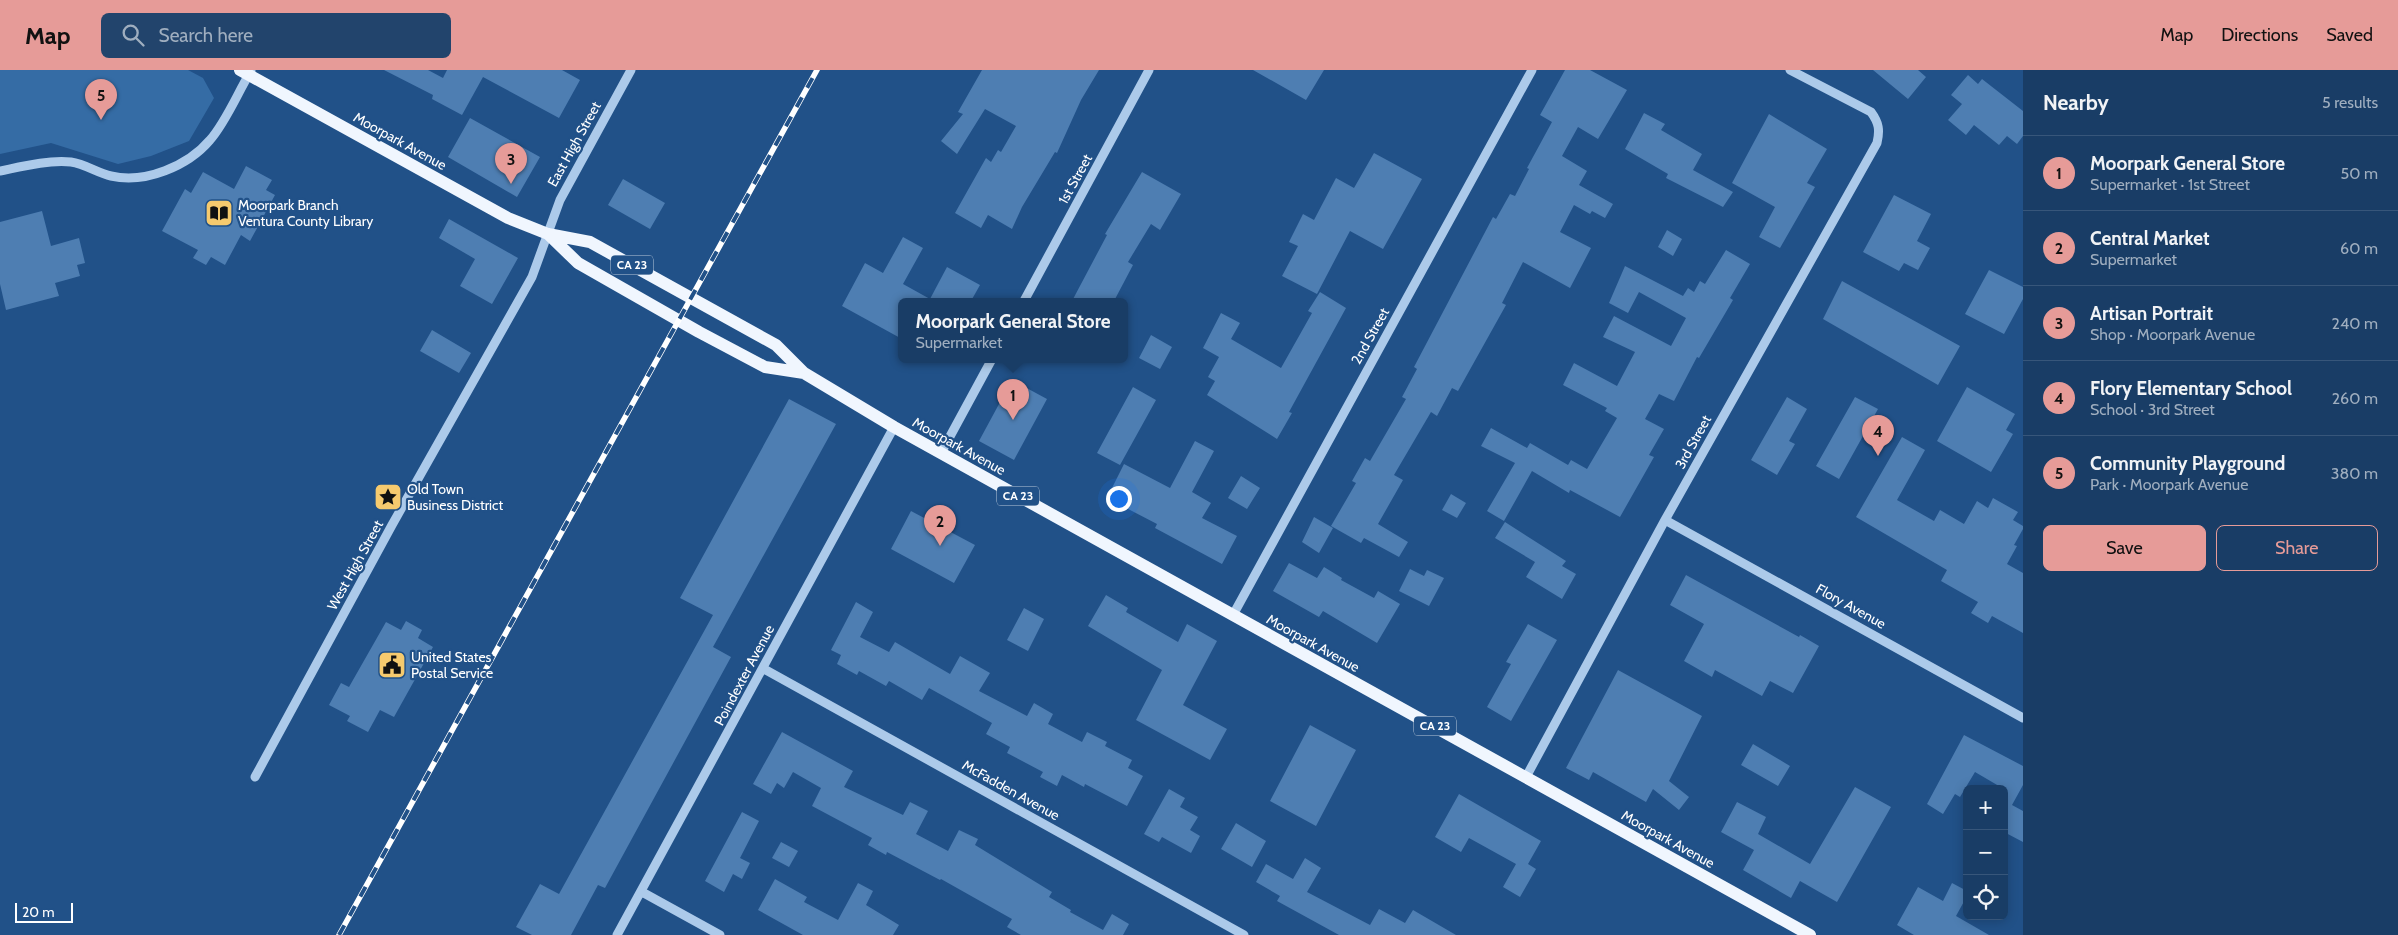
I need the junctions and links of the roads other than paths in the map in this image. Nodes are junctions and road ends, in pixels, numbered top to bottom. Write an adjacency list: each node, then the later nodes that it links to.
1 (631, 70): 7 (street, East High Street)
2 (1150, 70): 8 (street, 1st Street)
3 (1532, 70): 14 (street, 2nd Street)
4 (1790, 70): 13 (street, 3rd Street)
5 (247, 72): 6 (street); 7 (main road, Moorpark Avenue / CA 23)
6 (0, 171)
7 (548, 234): 10 (main road, Moorpark Avenue / CA 23); 10 (main road, Moorpark Avenue / CA 23); 18 (street, West High Street)
8 (1026, 298)
9 (990, 363): 12 (street)
10 (804, 373): 11 (main road, Moorpark Avenue / CA 23)
11 (894, 427): 12 (main road, Moorpark Avenue / CA 23); 15 (street, Poindexter Avenue)
12 (941, 453): 14 (main road, Moorpark Avenue / CA 23)
13 (1665, 520): 16 (street, Flory Avenue); 17 (street, 3rd Street)
14 (1233, 616): 17 (main road, Moorpark Avenue / CA 23)
15 (764, 669): 19 (street, Poindexter Avenue); 22 (street, McFadden Avenue)
16 (2023, 718)
17 (1526, 776): 23 (main road, Moorpark Avenue / CA 23)
18 (255, 777)
19 (642, 892): 20 (street, Poindexter Avenue); 21 (street)
20 (617, 935)
21 (720, 935)
22 (1244, 935)
23 (1810, 935)

